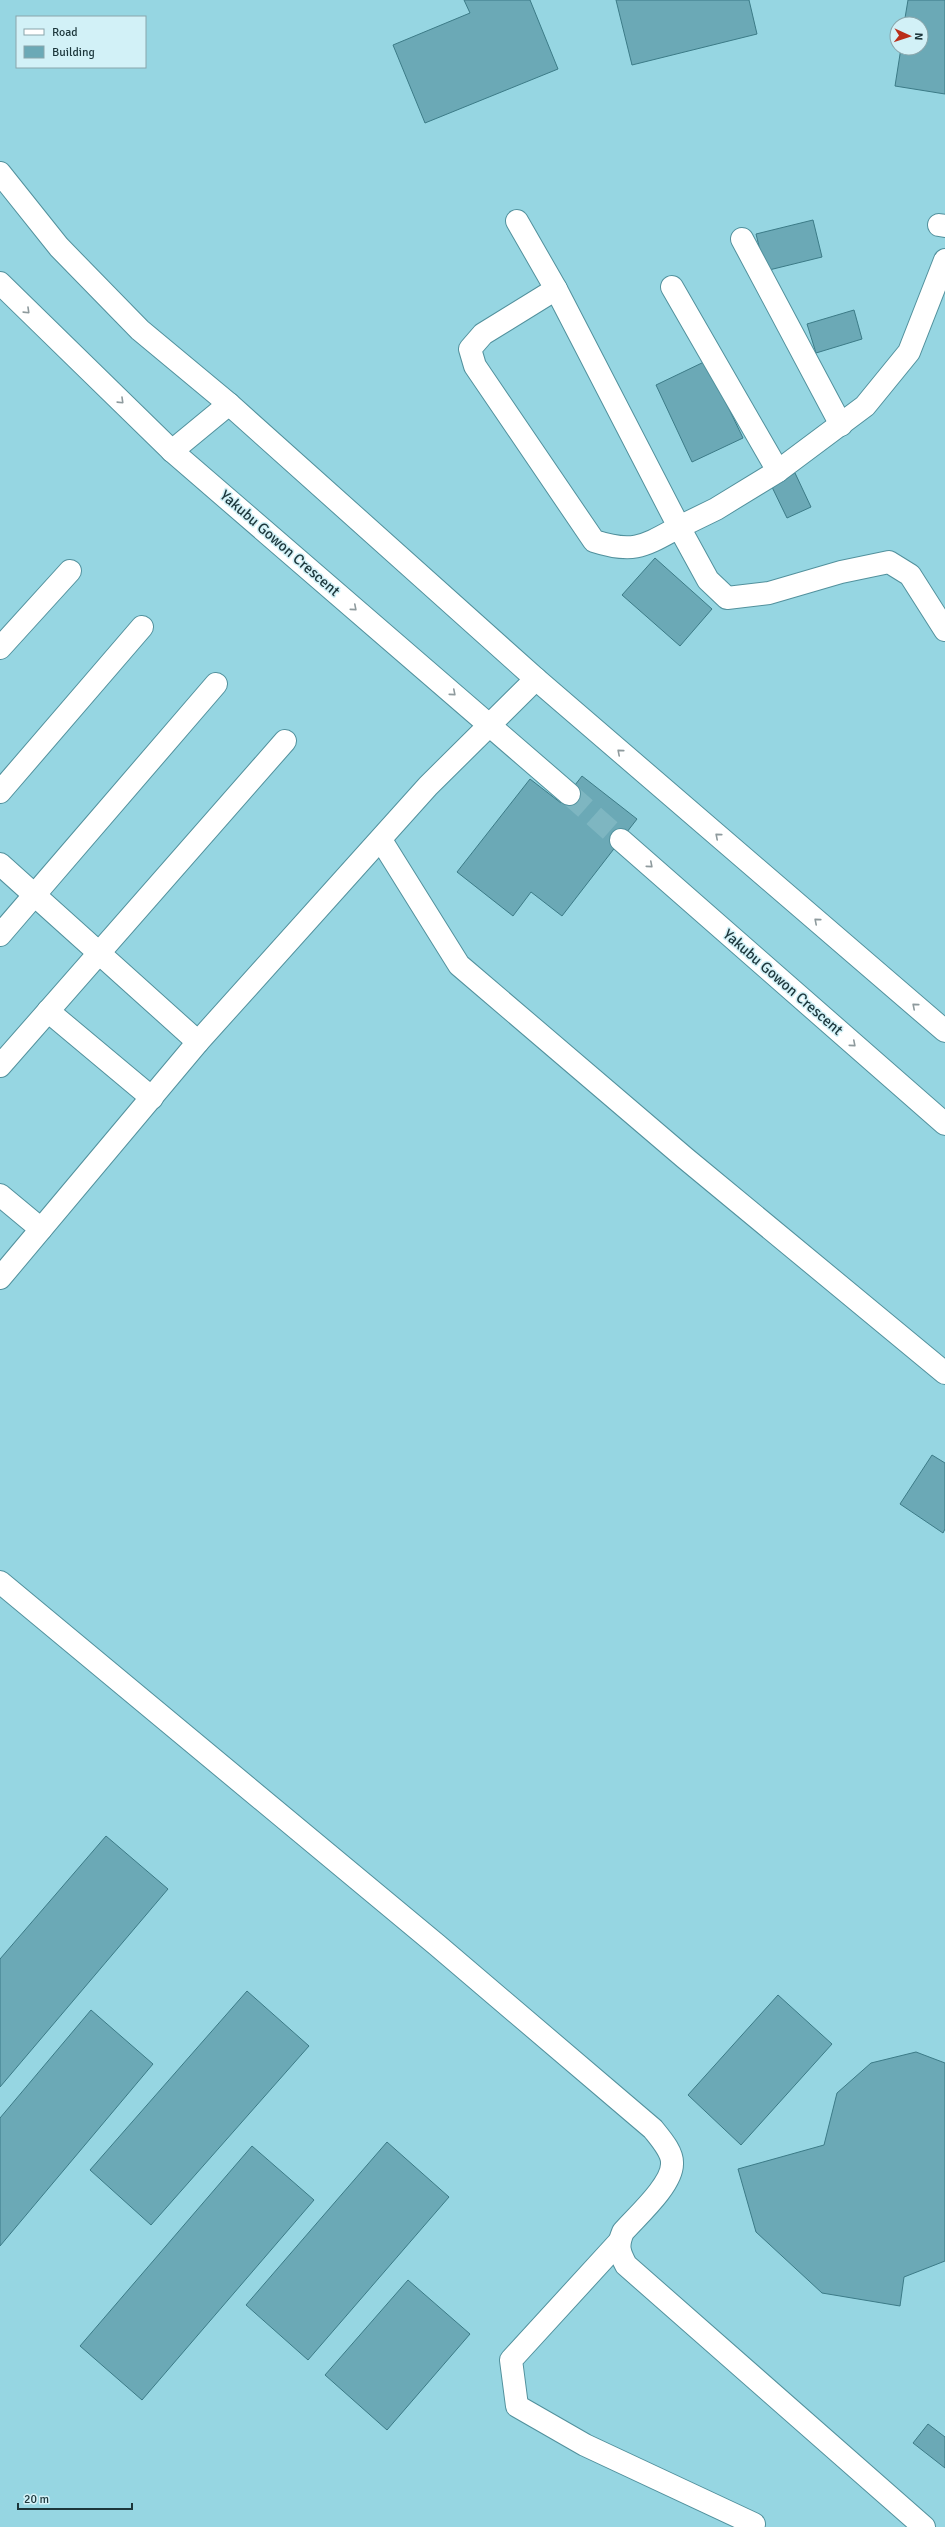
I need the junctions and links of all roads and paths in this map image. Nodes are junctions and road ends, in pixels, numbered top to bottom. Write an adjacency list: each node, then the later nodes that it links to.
1 (0, 173): 8 (street)
2 (517, 221): 7 (street)
3 (742, 239): 9 (street)
4 (945, 260): 9 (street)
5 (0, 283): 10 (street, Yakubu Gowon Crescent, one-way to 10)
6 (672, 287): 11 (street)
7 (556, 290): 12 (street); 12 (street)
8 (229, 404): 10 (street); 17 (street)
9 (841, 424): 11 (street)
10 (172, 451): 19 (street, Yakubu Gowon Crescent, one-way to 19)
11 (778, 471): 12 (street)
12 (679, 527): 15 (street)
13 (70, 570): 16 (street)
14 (142, 627): 21 (street)
15 (945, 630)
16 (0, 648)
17 (536, 679): 19 (street); 30 (street, one-way to 17)
18 (216, 684): 26 (street)
19 (489, 724): 22 (street, Yakubu Gowon Crescent); 23 (street)
20 (285, 741): 28 (street)
21 (0, 792)
22 (569, 794)
23 (381, 840): 31 (street); 38 (street)
24 (621, 840): 34 (street, Yakubu Gowon Crescent, one-way to 34)
25 (0, 864): 26 (street)
26 (34, 895): 27 (street); 28 (street)
27 (0, 935)
28 (99, 952): 29 (street); 31 (street)
29 (48, 1011): 32 (street); 33 (street)
30 (945, 1031)
31 (198, 1042): 33 (street)
32 (0, 1066)
33 (152, 1098): 36 (street)
34 (945, 1124)
35 (0, 1195): 36 (street)
36 (41, 1229): 37 (street)
37 (0, 1278)
38 (945, 1373)
39 (0, 1582): 40 (street)
40 (619, 2242): 41 (street); 42 (street)
41 (754, 2524)
42 (924, 2527)

